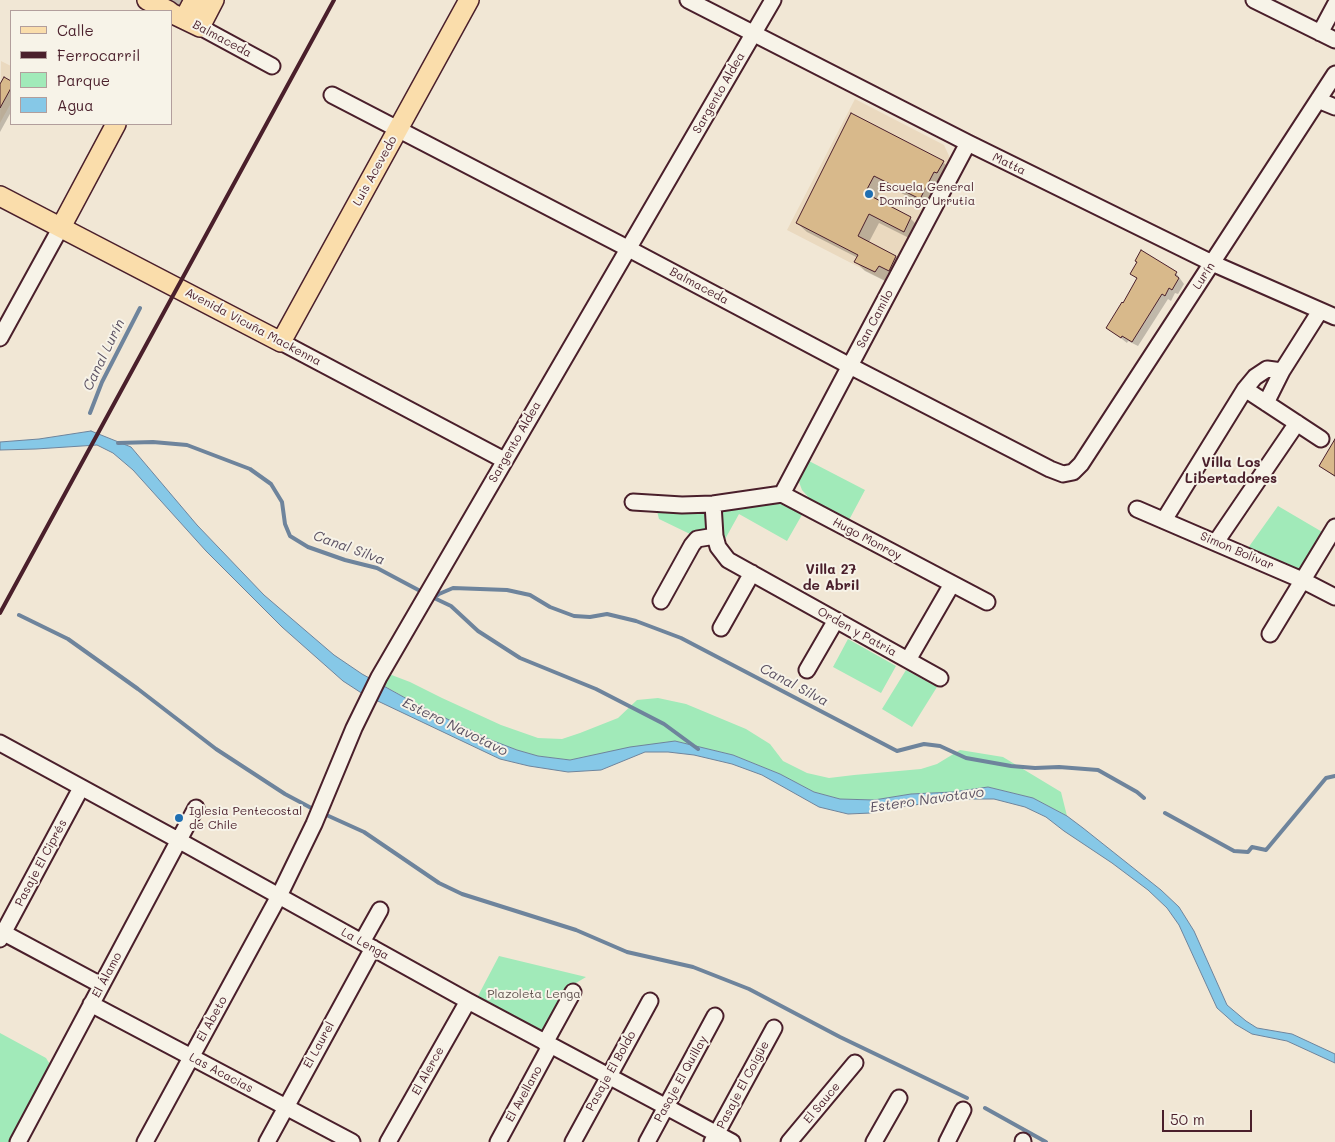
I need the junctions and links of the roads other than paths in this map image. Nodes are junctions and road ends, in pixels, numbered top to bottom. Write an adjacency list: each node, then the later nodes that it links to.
1 (147, 0): 9 (main road, Balmaceda)
2 (194, 0): 10 (main road)
3 (214, 0): 10 (main road)
4 (469, 0): 20 (main road, Luis Acevedo)
5 (688, 0): 12 (street, Matta)
6 (773, 0): 12 (street, Sargento Aldea)
7 (1262, 2): 11 (street)
8 (1335, 5): 11 (street)
9 (164, 10)
10 (178, 18): 14 (street, Balmaceda)
11 (1320, 33): 13 (street)
12 (754, 34): 21 (street, Matta); 24 (street, Sargento Aldea)
13 (1335, 40)
14 (272, 66)
15 (1335, 74): 17 (street, Lurín)
16 (332, 95): 20 (street, Balmaceda)
17 (1318, 100): 18 (street); 25 (street, Lurín)
18 (1335, 107)
19 (115, 125): 23 (main road)
20 (398, 129): 24 (street, Balmaceda); 29 (main road, Luis Acevedo)
21 (968, 144): 25 (street, Matta); 30 (street, San Camilo)
22 (0, 196): 23 (main road, Avenida Vicuña Mackenna)
23 (62, 227): 28 (street); 29 (main road, Avenida Vicuña Mackenna)
24 (629, 249): 30 (street, Balmaceda); 36 (street, Sargento Aldea)
25 (1212, 263): 26 (street, Matta); 37 (street, Lurín)
26 (1320, 311): 27 (street, Matta); 31 (street)
27 (1335, 317)
28 (0, 338)
29 (281, 342): 36 (street, Avenida Vicuña Mackenna)
30 (850, 366): 37 (street, Balmaceda); 38 (street, San Camilo)
31 (1282, 370): 32 (street); 33 (street)
32 (1245, 389): 33 (street); 42 (street)
33 (1266, 402): 34 (street)
34 (1297, 423): 35 (street); 45 (street)
35 (1320, 439)
36 (504, 460): 62 (street, Sargento Aldea)
37 (1068, 473)
38 (782, 494): 40 (street); 48 (street, Hugo Monroy)
39 (633, 502): 40 (street)
40 (713, 504): 44 (street, Orden y Patria)
41 (1137, 509): 42 (street, Simon Bolívar)
42 (1164, 520): 45 (street, Simon Bolívar)
43 (1335, 527): 47 (street)
44 (715, 536): 46 (street, Orden y Patria); 50 (street)
45 (1216, 542): 47 (street, Simon Bolívar)
46 (752, 573): 52 (street, Orden y Patria); 53 (street)
47 (1302, 580): 49 (street, Simon Bolívar); 54 (street)
48 (952, 584): 51 (street, Hugo Monroy); 55 (street)
49 (1335, 597)
50 (661, 601)
51 (987, 602)
52 (836, 620): 55 (street, Orden y Patria); 56 (street)
53 (721, 628)
54 (1270, 634)
55 (908, 660): 57 (street, Orden y Patria)
56 (807, 670)
57 (940, 678)
58 (0, 743): 59 (street, La Lenga)
59 (81, 788): 61 (street, La Lenga); 64 (street, Pasaje El Ciprés)
60 (196, 808): 61 (street, El Álamo)
61 (178, 840): 62 (street, La Lenga); 66 (street, El Álamo)
62 (279, 896): 65 (street, La Lenga); 74 (street, El Abeto)
63 (380, 910): 65 (street, El Laurel)
64 (2, 936): 66 (street)
65 (367, 945): 68 (street, La Lenga); 78 (street, El Laurel)
66 (101, 985): 70 (street, El Álamo)
67 (573, 992): 73 (street, El Avellano)
68 (468, 1001): 73 (street, La Lenga); 86 (street, El Alerce)
69 (650, 1001): 76 (street, Pasaje El Boldo)
70 (91, 1004): 74 (street, Las Acacias); 82 (street, El Álamo)
71 (715, 1016): 79 (street, Pasaje El Quillay)
72 (774, 1028): 81 (street, Pasaje El Coigüe)
73 (548, 1044): 76 (street, La Lenga); 87 (street, El Avellano)
74 (191, 1057): 78 (street, Las Acacias); 83 (street, El Abeto)
75 (854, 1063): 91 (street, El Sauce)
76 (609, 1076): 79 (street, La Lenga); 88 (street, Pasaje El Boldo)
77 (899, 1098): 92 (street)
78 (285, 1107): 84 (street, El Laurel); 85 (street, Las Acacias)
79 (666, 1107): 81 (street, La Lenga); 89 (street, Pasaje El Quillay)
80 (963, 1110): 93 (street)
81 (714, 1138): 90 (street, La Lenga)
82 (18, 1142)
83 (145, 1142)
84 (266, 1142)
85 (352, 1142)
86 (388, 1142)
87 (498, 1142)
88 (573, 1142)
89 (647, 1142)
90 (732, 1142)
91 (789, 1142)
92 (874, 1142)
93 (947, 1142)

